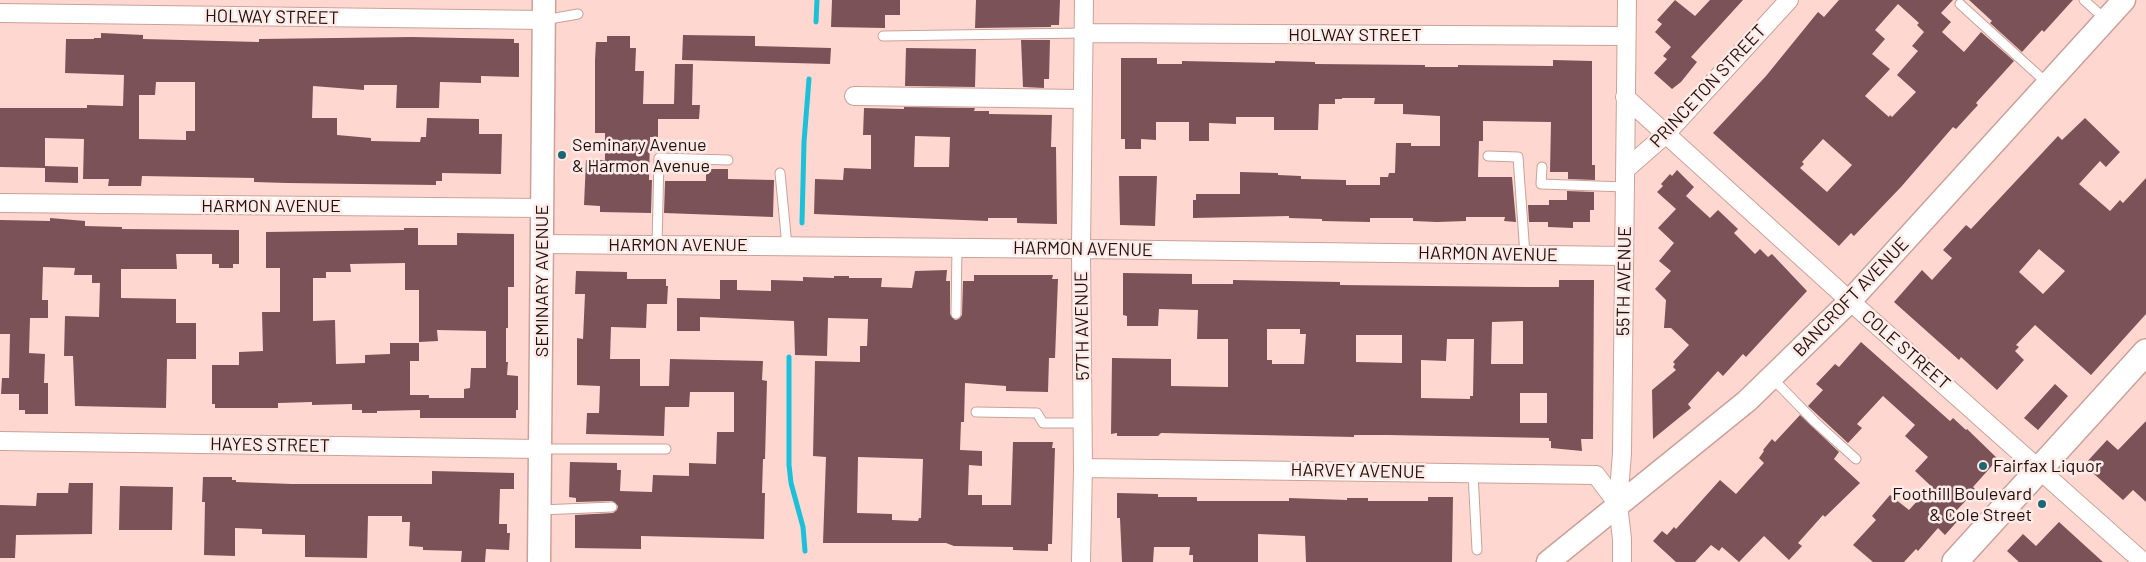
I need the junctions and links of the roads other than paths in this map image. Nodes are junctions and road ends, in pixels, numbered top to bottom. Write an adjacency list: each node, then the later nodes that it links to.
1 (1084, 0): 11 (street, 57TH AVENUE)
2 (1626, 0): 13 (street, 55TH AVENUE)
3 (1789, 0): 18 (street, PRINCETON STREET)
4 (2084, 0): 10 (lane)
5 (2124, 0): 10 (street, BANCROFT AVENUE)
6 (1960, 4): 14 (lane)
7 (544, 10): 8 (street, HOLWAY STREET); 9 (lane); 25 (street, SEMINARY AVENUE)
8 (0, 13)
9 (578, 14)
10 (2106, 20): 14 (street, BANCROFT AVENUE)
11 (1084, 33): 12 (lane); 13 (street, HOLWAY STREET); 17 (street, 57TH AVENUE)
12 (883, 36)
13 (1626, 36): 16 (street, 55TH AVENUE)
14 (2048, 84): 33 (street, BANCROFT AVENUE)
15 (854, 96): 17 (street)
16 (1625, 96): 18 (street, COLE STREET); 23 (street, 55TH AVENUE)
17 (1082, 99): 30 (street, 57TH AVENUE)
18 (1665, 135): 23 (street, PRINCETON STREET); 33 (street, COLE STREET)
19 (1488, 156): 31 (lane)
20 (728, 160): 27 (lane)
21 (1542, 167): 23 (lane)
22 (780, 173): 28 (lane)
23 (1625, 179): 32 (street, 55TH AVENUE)
24 (0, 203): 25 (street, HARMON AVENUE)
25 (542, 208): 26 (street, SEMINARY AVENUE)
26 (542, 244): 27 (street, HARMON AVENUE); 40 (street, SEMINARY AVENUE)
27 (657, 245): 28 (street, HARMON AVENUE)
28 (788, 246): 29 (street, HARMON AVENUE)
29 (957, 248): 30 (street, HARMON AVENUE); 34 (lane)
30 (1081, 249): 31 (street, HARMON AVENUE); 38 (street, 57TH AVENUE)
31 (1525, 255): 32 (street, HARMON AVENUE)
32 (1624, 256): 46 (street, 55TH AVENUE)
33 (1850, 302): 36 (street, BANCROFT AVENUE); 44 (street, COLE STREET)
34 (956, 314)
35 (2146, 352): 44 (main road)
36 (1772, 378): 42 (lane); 46 (street, BANCROFT AVENUE)
37 (976, 412): 38 (lane)
38 (1083, 423): 43 (street, 57TH AVENUE)
39 (0, 442): 40 (street, HAYES STREET)
40 (540, 449): 41 (lane); 48 (street, SEMINARY AVENUE)
41 (666, 449)
42 (1856, 459)
43 (1083, 468): 45 (street, HARVEY AVENUE); 51 (street, 57TH AVENUE)
44 (2040, 469): 54 (main road); 55 (street, COLE STREET)
45 (1473, 473): 46 (street, HARVEY AVENUE); 49 (lane)
46 (1618, 504): 52 (street, BANCROFT AVENUE); 53 (street, 55TH AVENUE)
47 (612, 507): 48 (lane)
48 (540, 510): 50 (street, SEMINARY AVENUE)
49 (1477, 550)
50 (539, 562)
51 (1081, 562)
52 (1548, 562)
53 (1622, 562)
54 (1955, 562)
55 (2143, 562)

